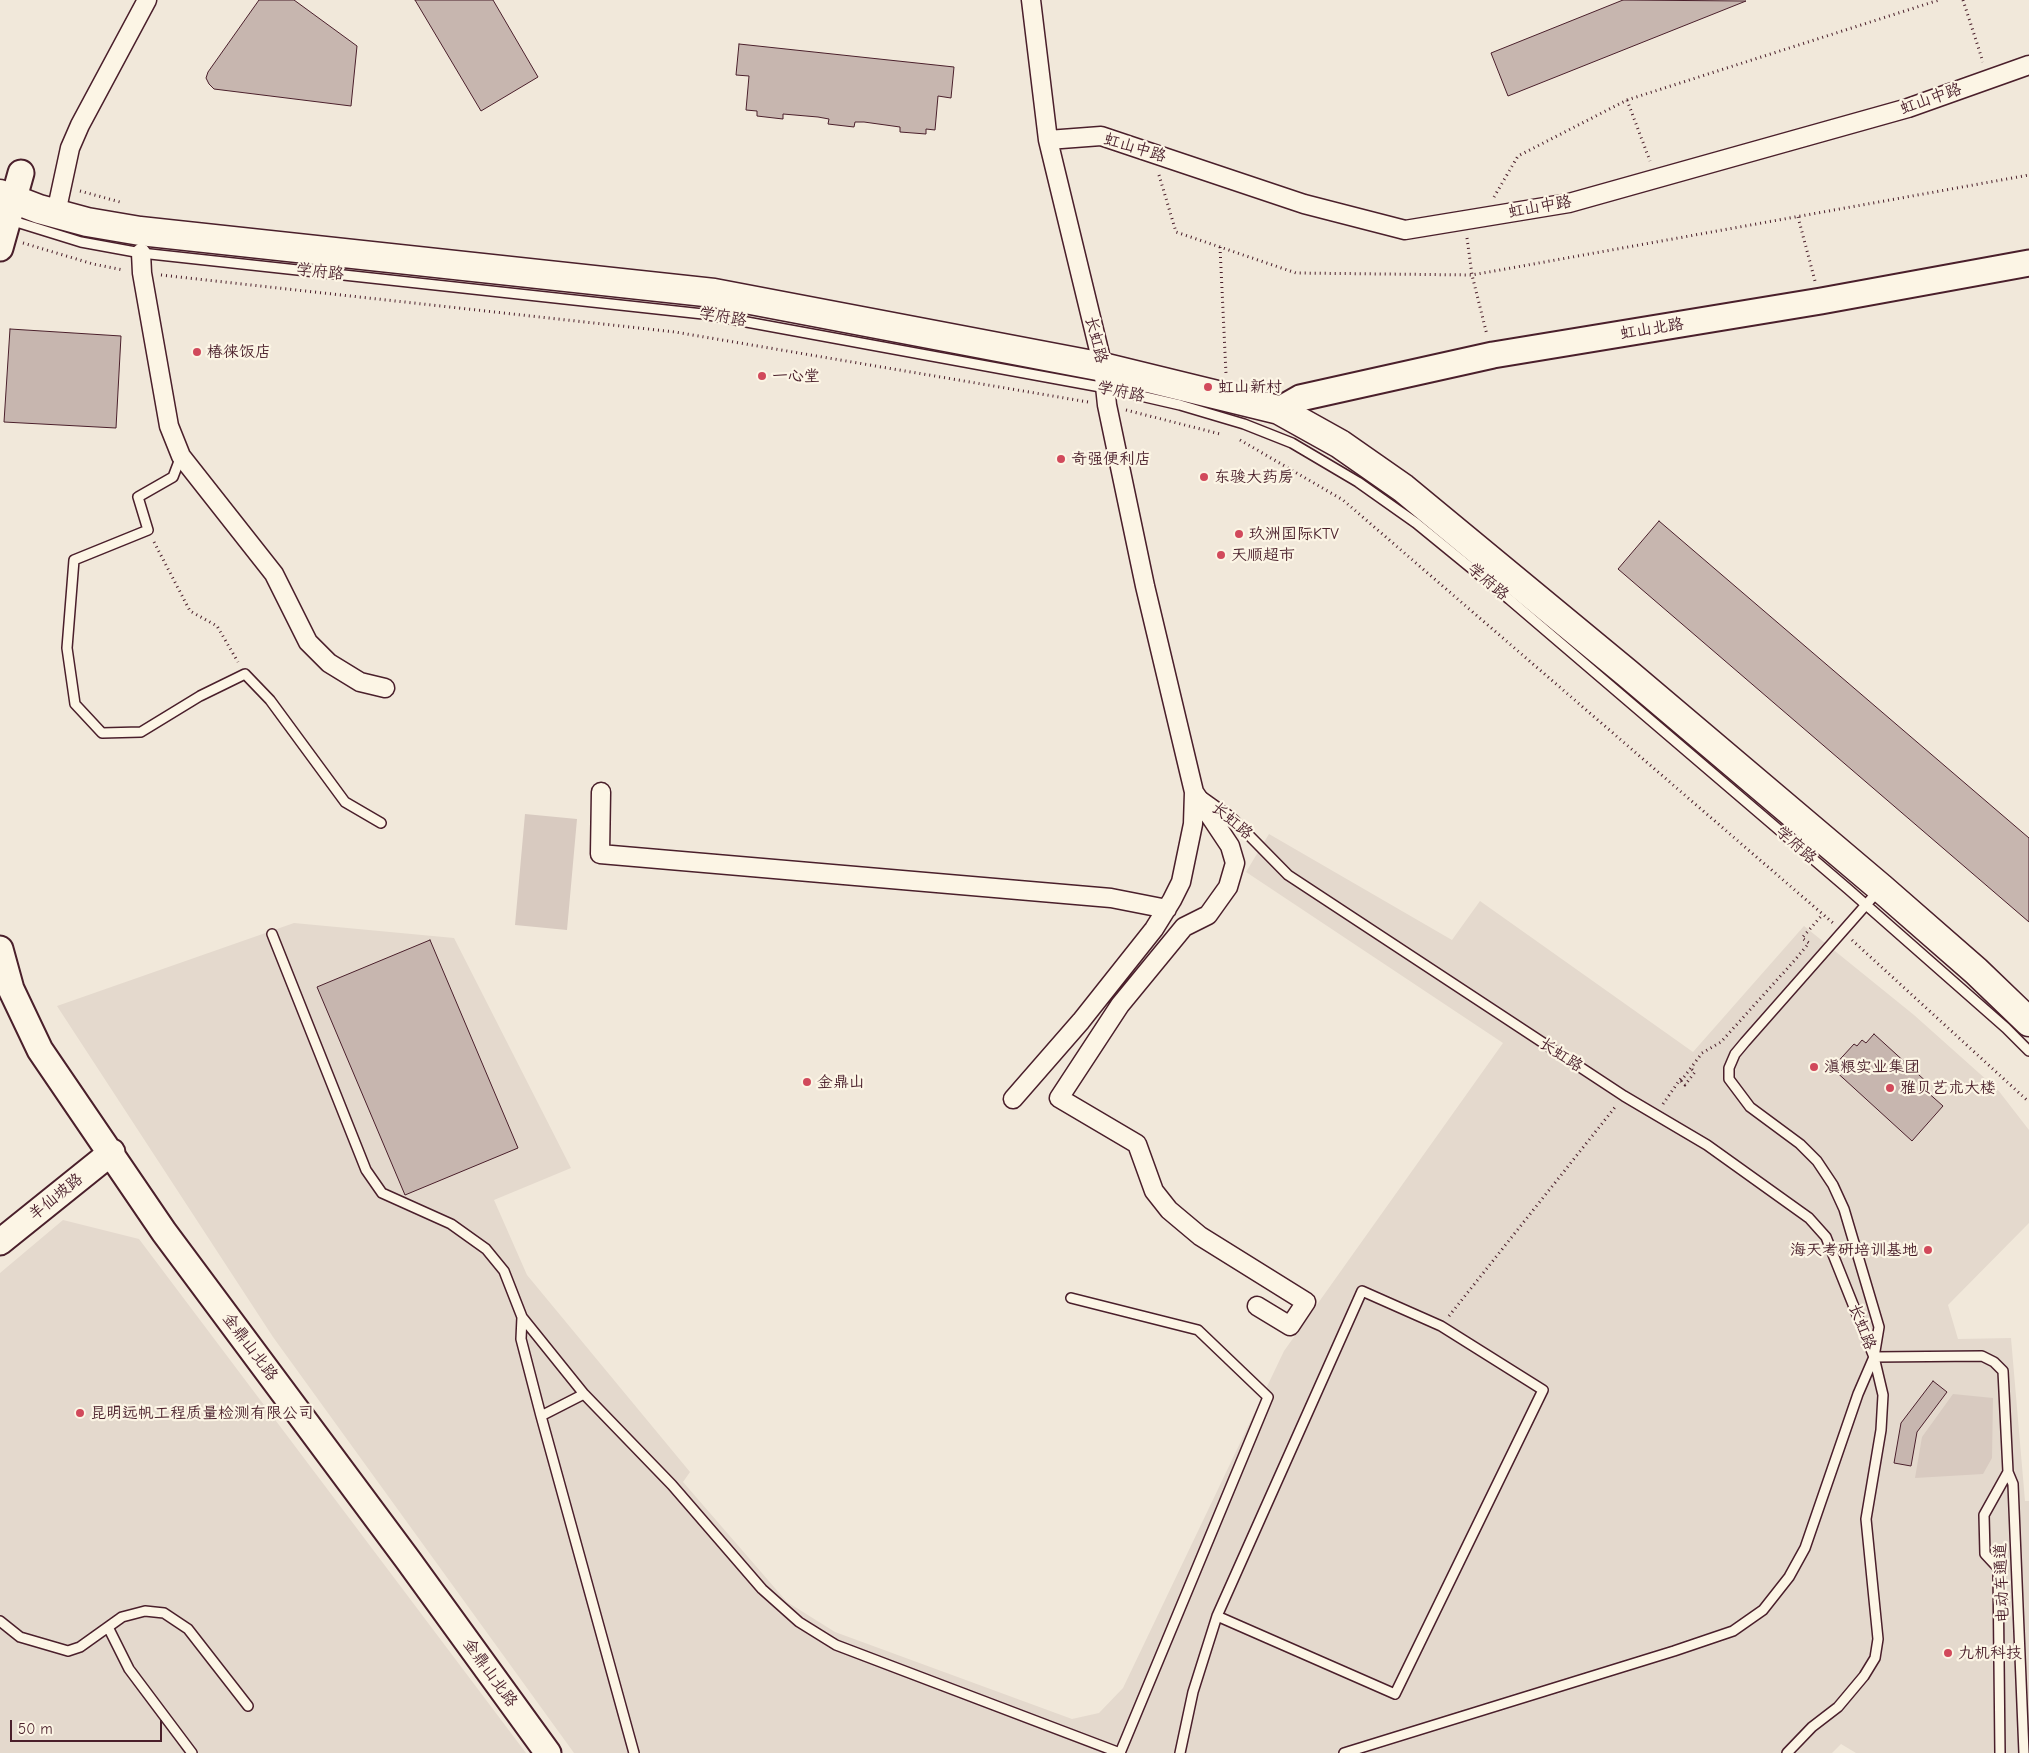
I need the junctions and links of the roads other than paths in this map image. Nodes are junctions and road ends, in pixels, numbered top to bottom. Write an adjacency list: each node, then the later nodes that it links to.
1 (147, 0): 6 (street)
2 (1031, 0): 4 (street, 长虹路)
3 (2029, 65): 4 (street, 虹山中路)
4 (1048, 140): 10 (street, 长虹路)
5 (21, 174): 7 (street)
6 (56, 213): 7 (main road, 学府路); 10 (main road, 学府路)
7 (4, 219): 8 (lane, 学府路)
8 (141, 253): 10 (lane, 学府路); 12 (street)
9 (2029, 263): 11 (street, 虹山北路)
10 (1105, 387): 11 (main road, 学府路); 15 (street, 长虹路); 17 (lane, 学府路)
11 (1279, 410): 17 (main road, 学府路)
12 (181, 456): 13 (street); 16 (lane)
13 (385, 688)
14 (601, 792): 18 (street)
15 (1194, 792): 18 (street); 27 (street); 29 (lane, 长虹路)
16 (381, 823)
17 (1873, 896): 21 (main road, 学府路); 22 (lane, 学府路); 29 (lane)
18 (1166, 909): 23 (street)
19 (272, 934): 28 (lane)
20 (0, 949): 24 (street, 金鼎山北路)
21 (2029, 1022)
22 (2029, 1051)
23 (1014, 1099)
24 (112, 1152): 25 (street, 羊仙坡路); 38 (street, 金鼎山北路)
25 (0, 1242)
26 (1071, 1298): 40 (lane)
27 (1257, 1306)
28 (522, 1317): 30 (lane); 31 (lane)
29 (1874, 1357): 32 (lane, 电动车通道); 42 (lane); 43 (lane)
30 (584, 1394): 31 (lane); 40 (lane)
31 (541, 1416): 39 (lane)
32 (2008, 1472): 44 (lane); 45 (lane, 电动车通道)
33 (1217, 1616): 33 (lane); 41 (lane)
34 (0, 1621): 35 (lane)
35 (108, 1627): 36 (lane); 37 (lane)
36 (248, 1706)
37 (192, 1753)
38 (548, 1753)
39 (634, 1753)
40 (1120, 1753)
41 (1180, 1753)
42 (1344, 1753)
43 (1787, 1753)
44 (2000, 1753)
45 (2024, 1753)

